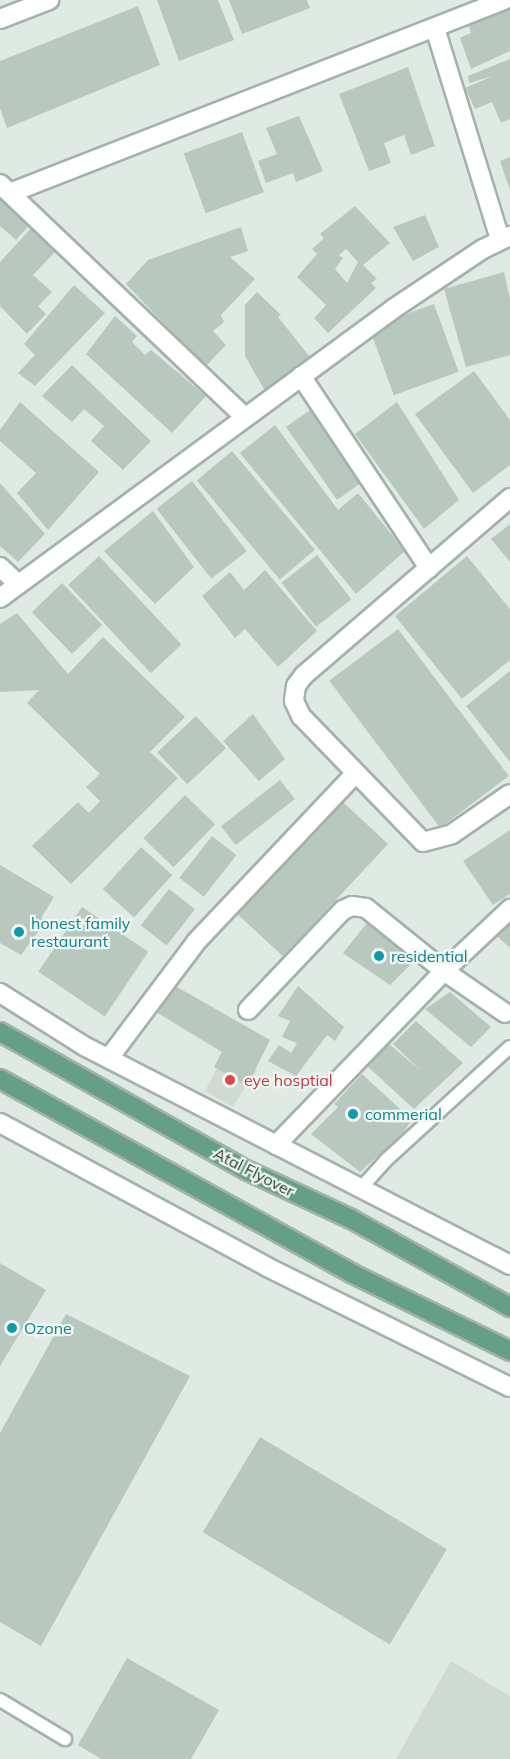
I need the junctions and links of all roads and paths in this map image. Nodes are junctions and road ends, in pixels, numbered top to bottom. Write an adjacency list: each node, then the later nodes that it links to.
1 (49, 0): 3 (street)
2 (504, 0): 4 (street)
3 (0, 19)
4 (435, 27): 5 (street); 6 (street)
5 (5, 188): 8 (street)
6 (505, 238): 7 (street)
7 (301, 376): 8 (street); 11 (street)
8 (245, 417): 12 (street)
9 (510, 498): 11 (street)
10 (0, 567): 12 (street)
11 (429, 568): 14 (street)
12 (18, 584): 13 (street)
13 (0, 598)
14 (355, 774): 15 (street); 23 (street)
15 (510, 794)
16 (510, 909): 17 (street)
17 (444, 971): 19 (street); 20 (street); 26 (street)
18 (0, 993): 23 (street)
19 (248, 1010)
20 (505, 1013)
21 (0, 1032): 29 (main road, Atal Flyover)
22 (510, 1047): 27 (lane)
23 (109, 1058): 26 (street)
24 (0, 1079): 30 (main road)
25 (0, 1123): 31 (street)
26 (276, 1144): 27 (street)
27 (361, 1188): 28 (street)
28 (510, 1265)
29 (510, 1307)
30 (510, 1351)
31 (510, 1387)
32 (0, 1700): 33 (lane)
33 (65, 1739)

